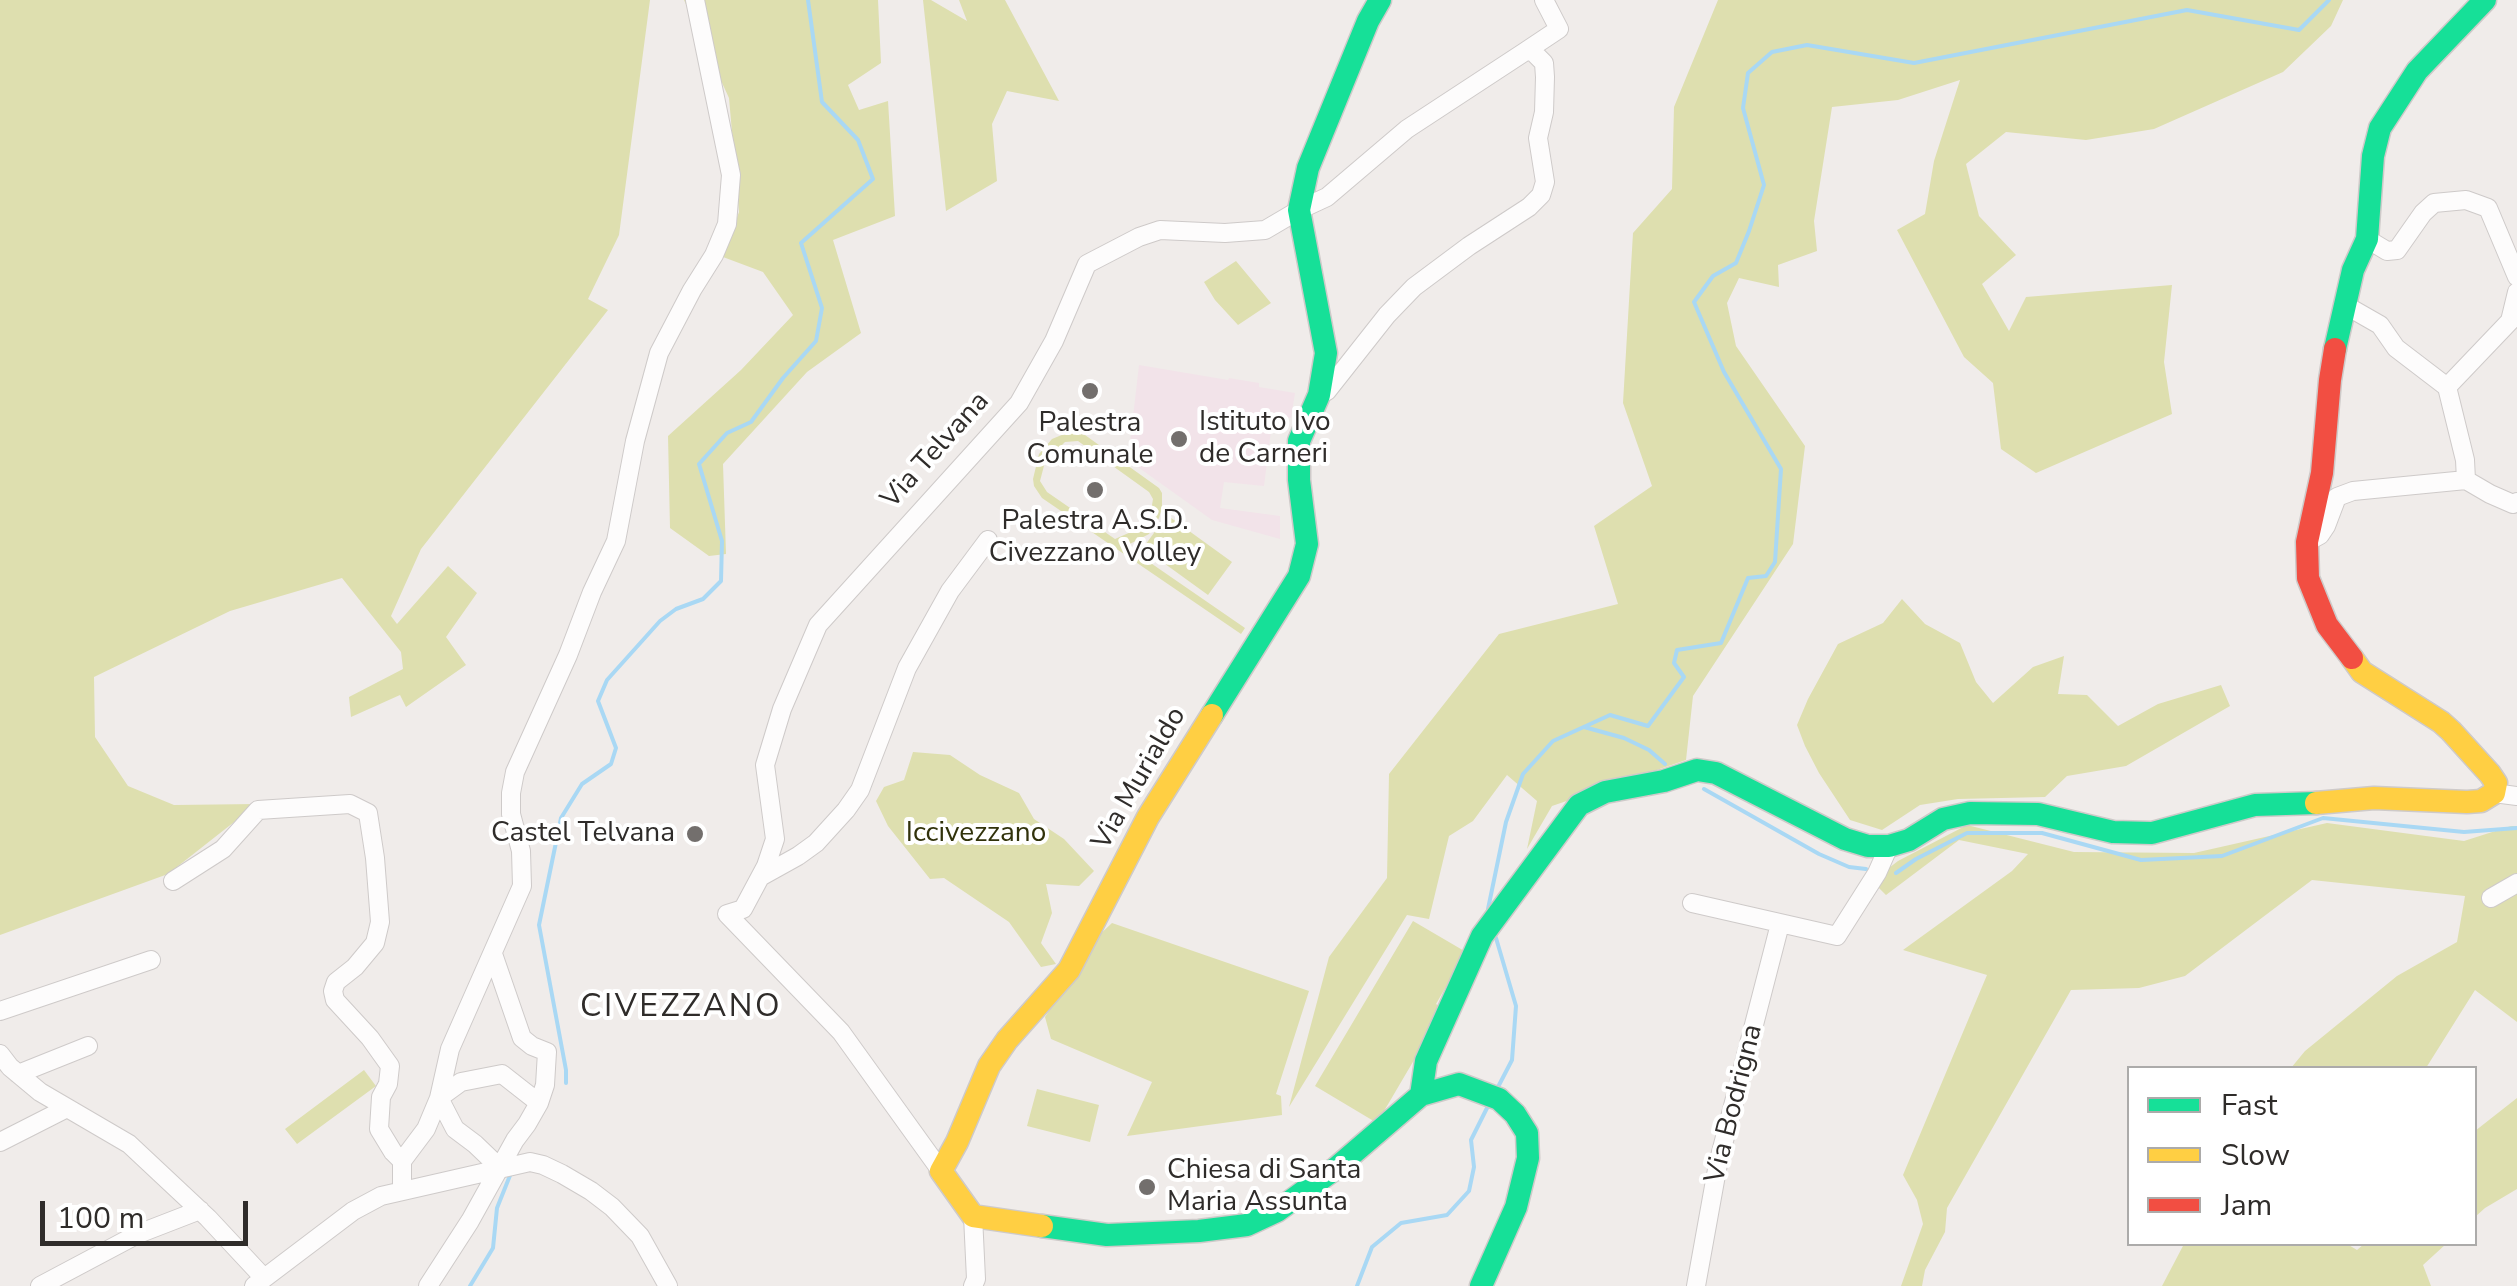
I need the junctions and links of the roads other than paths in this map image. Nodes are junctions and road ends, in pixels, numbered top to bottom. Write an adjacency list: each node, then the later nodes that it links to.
1 (696, 0): 25 (street)
2 (1380, 0): 6 (street)
3 (1544, 0): 5 (street, Via Telvana)
4 (2484, 0): 7 (street)
5 (1526, 51): 6 (street, Via Telvana); 12 (street, Via Murialdo)
6 (1298, 210): 12 (street, Via Murialdo); 19 (street, Via Telvana)
7 (2367, 239): 8 (street); 10 (street)
8 (2517, 277)
9 (2517, 292): 11 (street)
10 (2345, 305): 11 (street); 16 (street)
11 (2447, 386): 13 (street)
12 (1319, 395): 37 (street, Via Murialdo)
13 (2466, 480): 14 (street); 16 (street)
14 (2517, 502)
15 (988, 540): 19 (street, Via Telvana)
16 (2307, 542): 17 (street)
17 (2506, 794): 18 (street)
18 (1888, 846): 24 (street); 30 (street)
19 (762, 876): 37 (street, Via Telvana)
20 (173, 881): 35 (street)
21 (2517, 883): 22 (street)
22 (2490, 898)
23 (1692, 903): 24 (street)
24 (1780, 924): 47 (street, Via Bodrigna)
25 (493, 954): 31 (street); 32 (street)
26 (152, 960): 27 (street)
27 (0, 1011)
28 (88, 1046): 29 (street)
29 (7, 1067): 33 (street)
30 (1421, 1095): 40 (street); 46 (street)
31 (440, 1098): 32 (street); 35 (street); 36 (street)
32 (539, 1103): 36 (street)
33 (67, 1108): 34 (street); 39 (street)
34 (0, 1142)
35 (402, 1161): 38 (street)
36 (500, 1168): 38 (street); 43 (street); 44 (street)
37 (941, 1172): 40 (street, Via Telvana)
38 (402, 1190): 41 (street)
39 (200, 1210): 41 (street); 42 (street)
40 (973, 1216): 45 (street)
41 (259, 1282)
42 (40, 1286)
43 (428, 1286)
44 (668, 1286)
45 (973, 1286)
46 (1480, 1286)
47 (1696, 1286)

